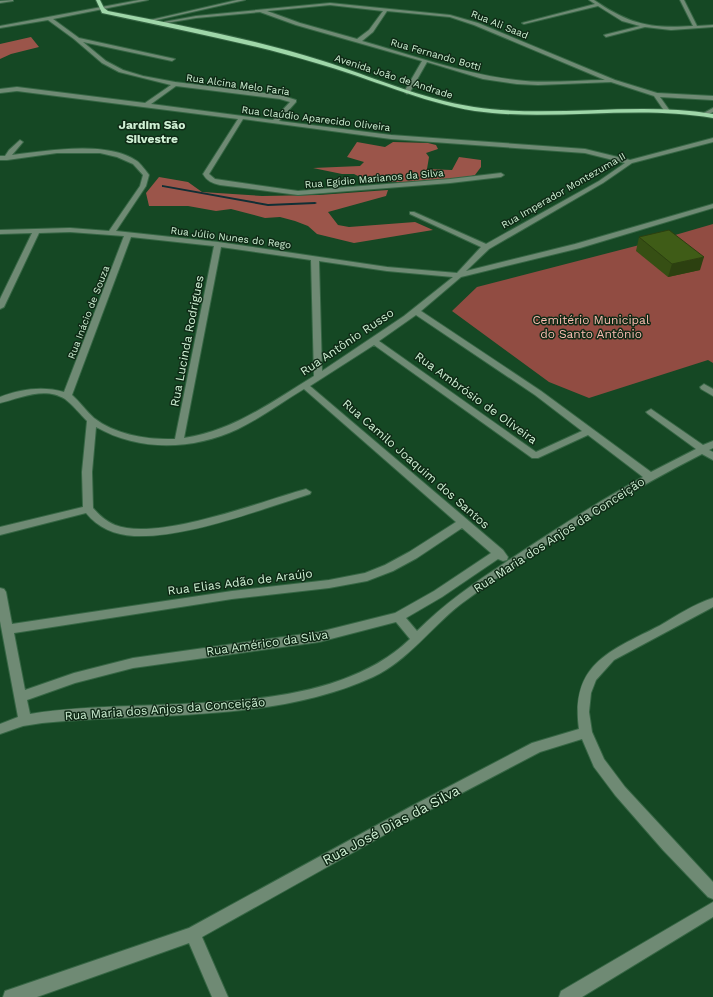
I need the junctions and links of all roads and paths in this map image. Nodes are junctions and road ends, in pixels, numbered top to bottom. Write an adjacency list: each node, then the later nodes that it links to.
1 (11, 0): 7 (street)
2 (98, 0): 11 (main road)
3 (146, 0): 11 (street)
4 (243, 0): 13 (street)
5 (591, 0): 9 (street)
6 (682, 0): 25 (street)
7 (0, 2)
8 (363, 3): 10 (street)
9 (598, 5): 20 (street); 22 (street)
10 (356, 6): 12 (street, Rua Ali Saad); 14 (street, Rua Ali Saad)
11 (102, 9): 16 (street); 18 (main road, Avenida João de Andrade)
12 (386, 9): 28 (street); 31 (street, Rua Ali Saad)
13 (189, 11): 15 (street); 18 (street)
14 (260, 11): 15 (street, Rua Ali Saad); 28 (street, Rua Fernando Botti)
15 (196, 17): 17 (street, Rua Ali Saad)
16 (49, 18): 24 (street); 27 (street)
17 (186, 19): 19 (street, Rua Ali Saad); 21 (street, Rua Ali Saad)
18 (148, 21): 19 (main road, Avenida João de Andrade)
19 (160, 23): 21 (main road, Avenida João de Andrade)
20 (524, 23)
21 (174, 26): 34 (main road, Avenida João de Andrade)
22 (645, 26): 25 (street); 26 (street)
23 (713, 26): 25 (street)
24 (0, 27)
25 (696, 28)
26 (606, 36)
27 (76, 38): 29 (street); 32 (street)
28 (358, 41): 30 (street, Rua Fernando Botti)
29 (172, 59)
30 (425, 61): 31 (street, Rua Fernando Botti); 34 (street)
31 (613, 80): 35 (street, Rua Ali Saad)
32 (175, 84): 38 (street); 45 (street, Rua Alcina Melo Faria)
33 (0, 91): 38 (street, Rua Claúdio Aparecido Oliveira)
34 (407, 92): 41 (main road, Avenida João de Andrade)
35 (656, 95): 36 (street, Rua Ali Saad); 41 (street)
36 (702, 98): 37 (street, Rua Ali Saad); 39 (street)
37 (713, 98)
38 (146, 105): 44 (street, Rua Claúdio Aparecido Oliveira)
39 (713, 105)
40 (713, 110): 42 (street)
41 (667, 111): 42 (main road, Avenida João de Andrade)
42 (705, 114): 43 (main road, Avenida João de Andrade)
43 (713, 116)
44 (241, 118): 45 (street, Rua Claúdio Aparecido Oliveira); 50 (street, Rua Egídio Marianos da Silva)
45 (274, 122): 49 (street, Rua Claúdio Aparecido Oliveira)
46 (713, 140): 49 (street, Rua Imperador Montezuma II)
47 (20, 142): 48 (street)
48 (3, 158): 55 (street)
49 (630, 162): 58 (street, Rua Imperador Montezuma II)
50 (501, 175)
51 (713, 206): 60 (street, Rua Antônio Russo)
52 (412, 213): 58 (street)
53 (37, 230): 54 (street, Rua Júlio Nunes do Rego); 55 (street, Rua Júlio Nunes do Rego); 61 (street)
54 (0, 232)
55 (111, 233): 56 (street, Rua Júlio Nunes do Rego)
56 (128, 235): 57 (street, Rua Júlio Nunes do Rego); 68 (street, Rua Inácio de Souza)
57 (218, 244): 59 (street, Rua Júlio Nunes do Rego); 73 (street, Rua Lucinda Rodrigues)
58 (486, 247): 60 (street, Rua Imperador Montezuma II)
59 (314, 258): 60 (street, Rua Júlio Nunes do Rego); 64 (street)
60 (459, 275): 62 (street, Rua Antônio Russo)
61 (0, 307)
62 (416, 311): 63 (street, Rua Antônio Russo); 72 (street)
63 (373, 340): 64 (street, Rua Antônio Russo); 72 (street, Rua Ambrósio de Oliveira)
64 (318, 376): 65 (street, Rua Antônio Russo)
65 (304, 385): 73 (street, Rua Antônio Russo); 80 (street, Rua Camilo Joaquim dos Santos)
66 (704, 387): 67 (street)
67 (713, 394)
68 (67, 396): 69 (street); 71 (street, Rua Antônio Russo)
69 (0, 400)
70 (651, 412): 75 (street)
71 (92, 421): 73 (street, Rua Antônio Russo); 79 (street)
72 (589, 430): 77 (street)
73 (179, 442)
74 (713, 444): 75 (street, Rua Maria dos Anjos da Conceição)
75 (702, 449): 76 (street); 77 (street, Rua Maria dos Anjos da Conceição)
76 (713, 457)
77 (649, 476): 83 (street, Rua Maria dos Anjos da Conceição)
78 (306, 492): 79 (street)
79 (88, 508): 81 (street)
80 (462, 523): 82 (street, Rua Camilo Joaquim dos Santos); 87 (street, Rua Elias Adão de Araújo)
81 (0, 531)
82 (499, 553): 83 (street, Rua Camilo Joaquim dos Santos); 86 (street, Rua Américo da Silva)
83 (510, 563): 88 (street, Rua Maria dos Anjos da Conceição)
84 (0, 592): 87 (street)
85 (713, 602): 92 (street)
86 (398, 617): 88 (street); 89 (street, Rua Américo da Silva)
87 (7, 629): 89 (street)
88 (417, 639): 90 (street, Rua Maria dos Anjos da Conceição)
89 (21, 697): 90 (street)
90 (25, 721): 91 (street, Rua Maria dos Anjos da Conceição)
91 (0, 729)
92 (586, 732): 93 (street); 95 (street, Rua José Dias da Silva)
93 (713, 892)
94 (713, 909): 98 (street)
95 (193, 934): 96 (street, Rua José Dias da Silva); 97 (street)
96 (11, 997)
97 (220, 997)
98 (567, 997)

